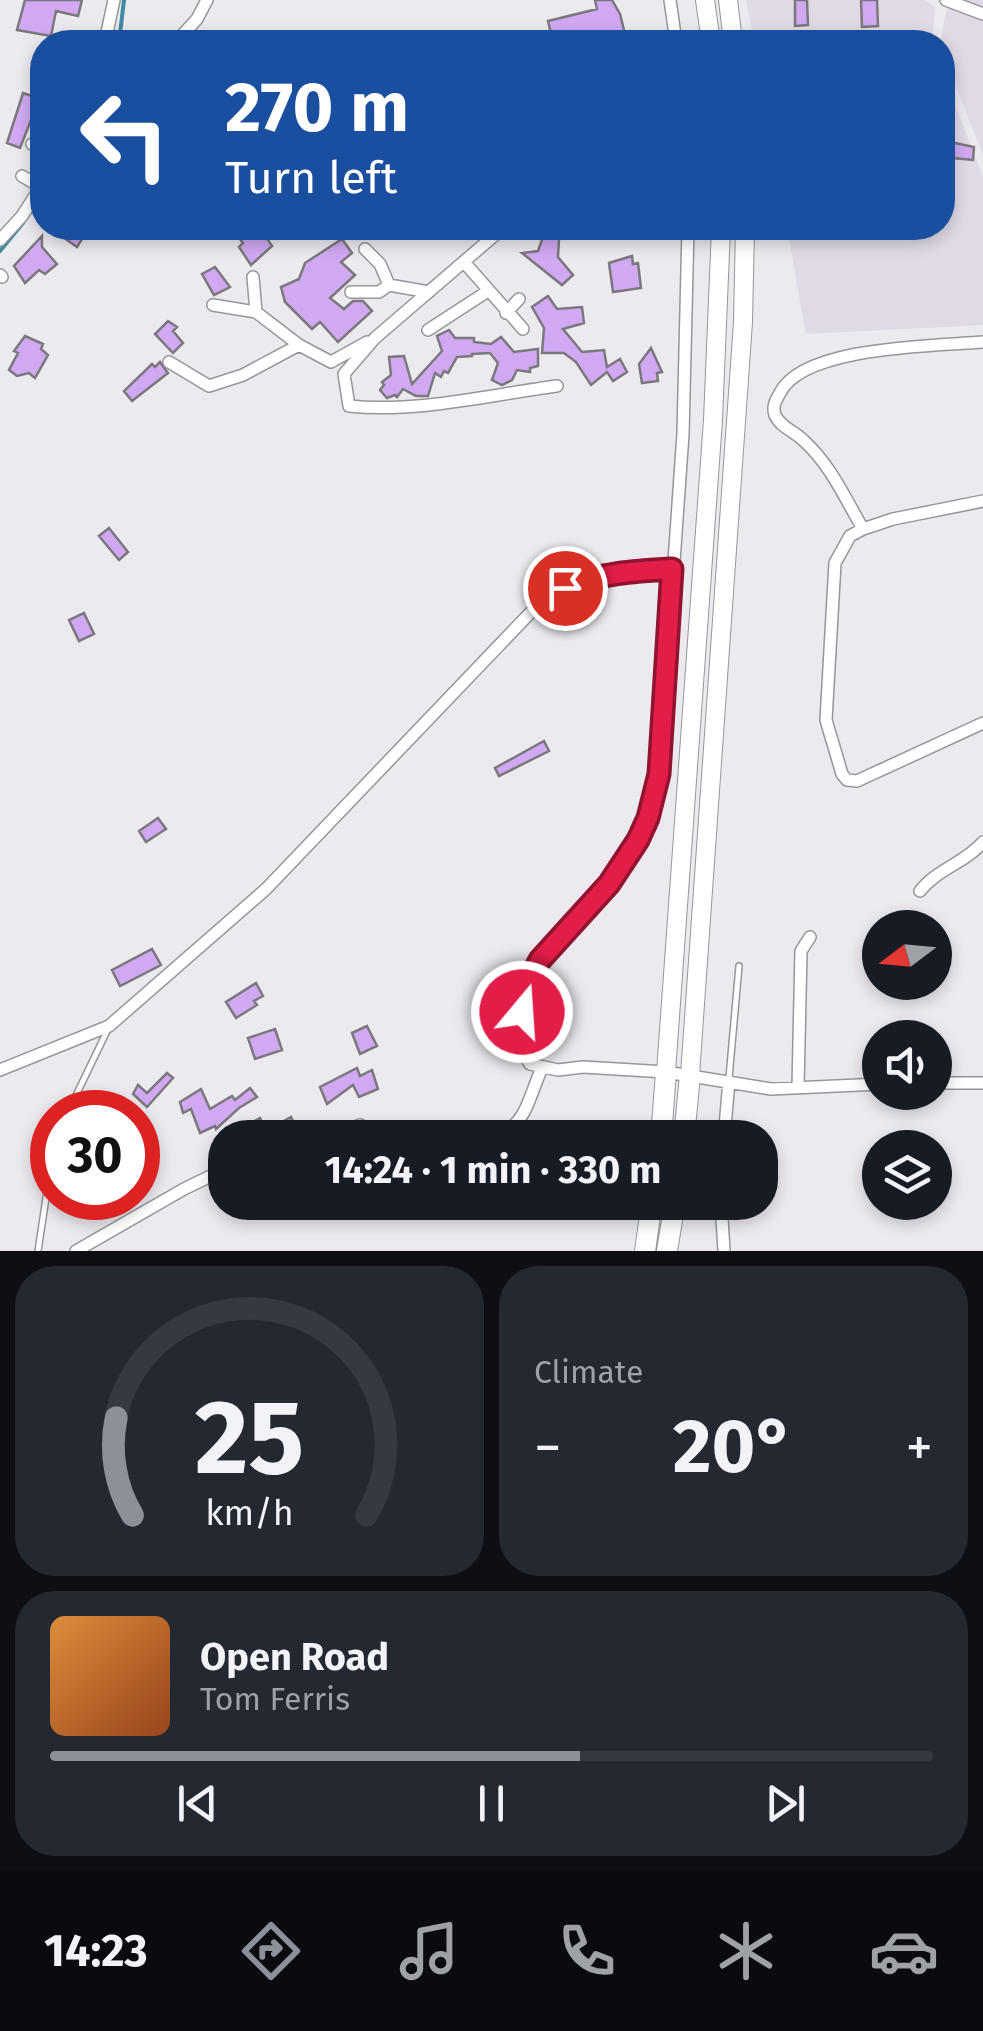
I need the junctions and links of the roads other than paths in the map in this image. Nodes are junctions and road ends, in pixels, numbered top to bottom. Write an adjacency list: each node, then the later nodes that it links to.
1 (114, 0): 8 (street)
2 (207, 0): 9 (street)
3 (670, 0): 10 (street)
4 (706, 0): 11 (highway)
5 (728, 0): 12 (highway)
6 (946, 0): 7 (street)
7 (983, 14)
8 (108, 30)
9 (186, 30)
10 (674, 30)
11 (710, 30)
12 (732, 30)
13 (22, 176): 14 (street)
14 (30, 180)
15 (30, 204): 16 (street)
16 (0, 240)
17 (489, 240): 22 (street)
18 (688, 240): 41 (street)
19 (720, 240): 50 (highway)
20 (745, 240): 51 (highway)
21 (365, 249): 24 (street)
22 (464, 262): 25 (street); 27 (street)
23 (253, 278): 30 (street)
24 (389, 285): 26 (street); 27 (street)
25 (488, 291): 31 (street); 32 (street)
26 (351, 292)
27 (429, 292): 34 (street)
28 (518, 300): 31 (street)
29 (213, 305): 30 (street)
30 (256, 312): 36 (street)
31 (506, 313): 33 (street)
32 (428, 330)
33 (523, 330)
34 (375, 338): 36 (street); 38 (street)
35 (983, 342): 40 (street)
36 (299, 346): 37 (street)
37 (169, 362)
38 (557, 386)
39 (983, 501): 40 (street)
40 (863, 528): 42 (street)
41 (672, 569): 47 (street); 48 (street)
42 (983, 723)
43 (983, 842): 44 (street)
44 (920, 891)
45 (810, 937): 56 (street)
46 (738, 966): 52 (lane)
47 (109, 1026): 49 (street); 57 (lane)
48 (542, 1068): 50 (street); 58 (street)
49 (0, 1070)
50 (666, 1072): 51 (street); 59 (highway)
51 (690, 1075): 52 (street); 60 (highway)
52 (729, 1081): 56 (street); 61 (street)
53 (952, 1083): 54 (street)
54 (983, 1083)
55 (862, 1085): 56 (street)
56 (798, 1087)
57 (78, 1090)
58 (519, 1120)
59 (662, 1120)
60 (686, 1120)
61 (726, 1120)
62 (208, 1178): 68 (street)
63 (43, 1220): 67 (lane)
64 (649, 1220): 69 (highway)
65 (672, 1220): 70 (highway)
66 (722, 1220): 71 (street)
67 (38, 1251)
68 (76, 1251)
69 (645, 1251)
70 (667, 1251)
71 (724, 1251)

